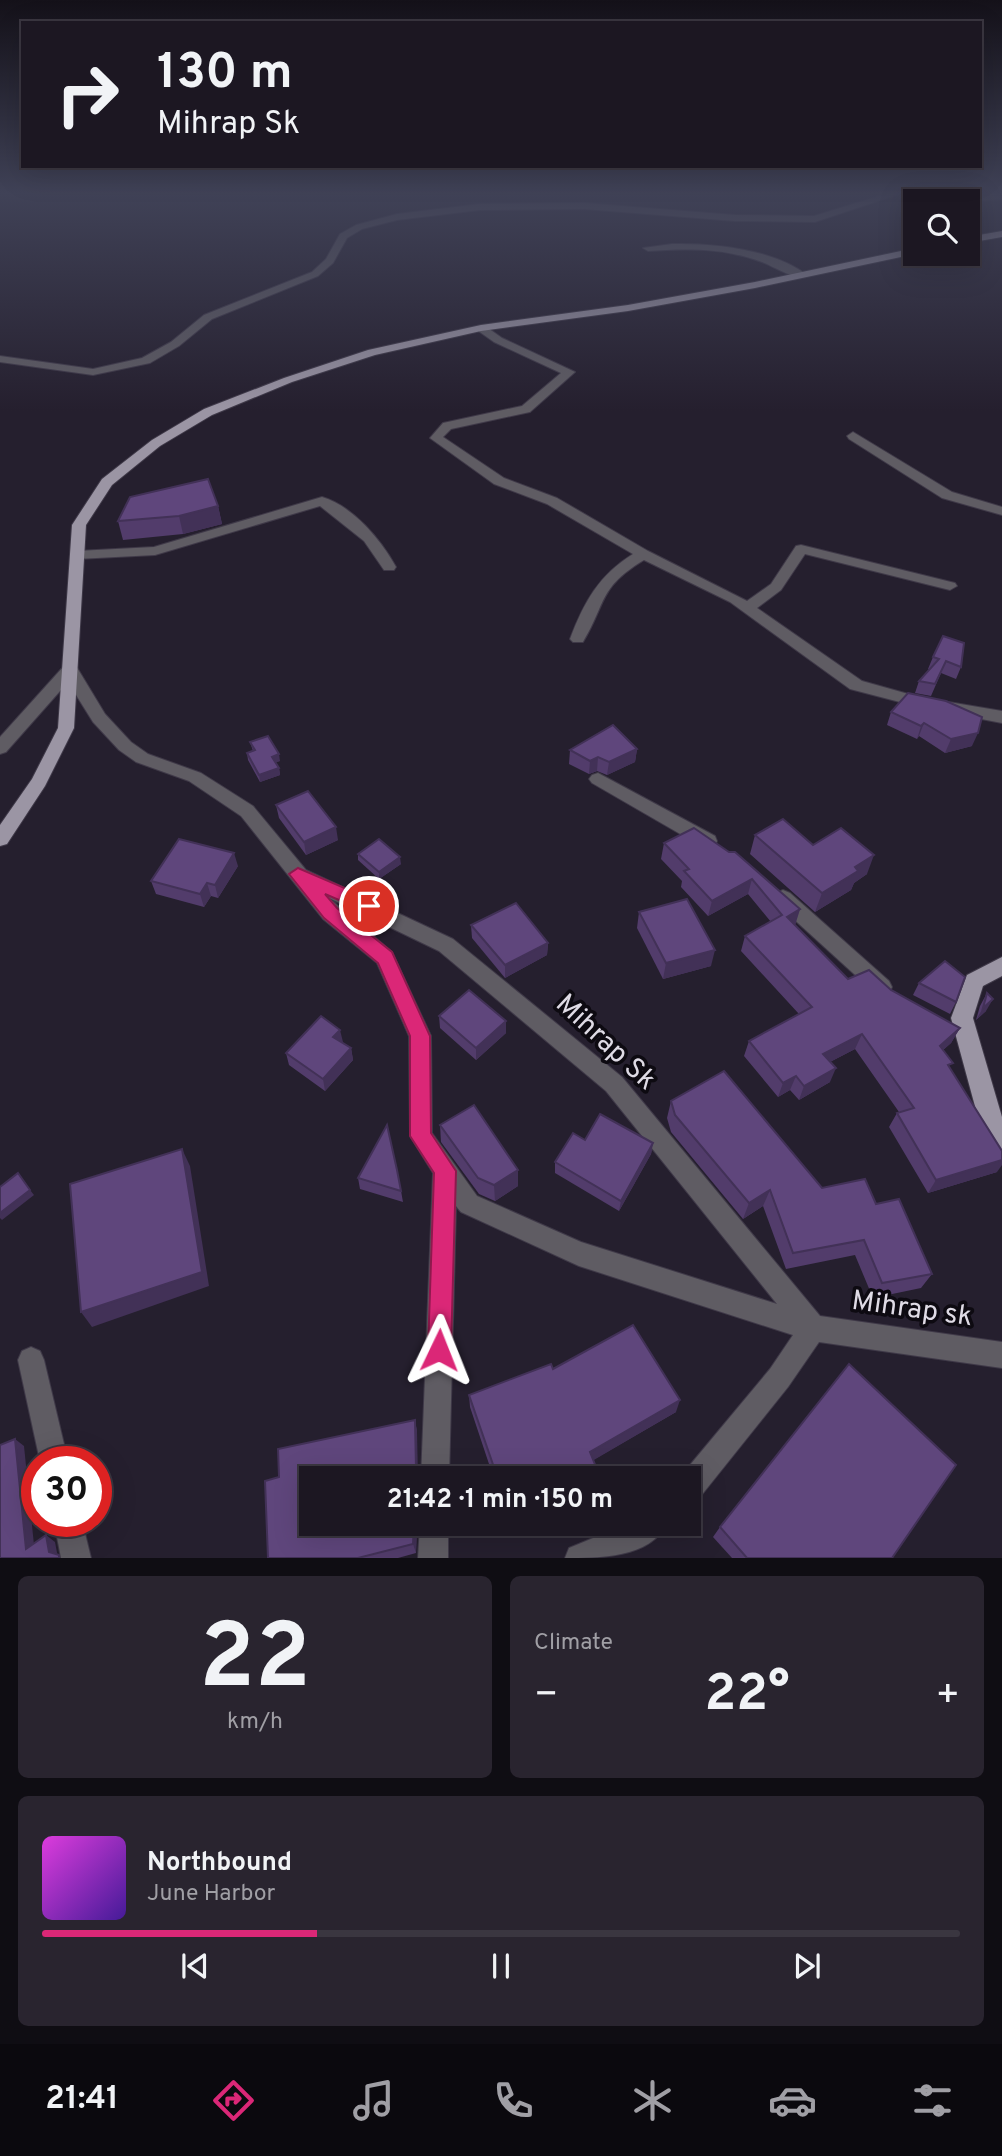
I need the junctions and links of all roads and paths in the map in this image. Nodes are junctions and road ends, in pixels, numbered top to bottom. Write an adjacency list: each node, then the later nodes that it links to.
1 (325, 266): 6 (street)
2 (780, 266): 4 (street)
3 (846, 266): 4 (main road)
4 (802, 275): 5 (main road)
5 (481, 328): 9 (street); 10 (main road)
6 (0, 359)
7 (853, 436): 8 (street)
8 (1002, 511)
9 (643, 554): 13 (street); 14 (street)
10 (77, 555): 11 (street); 15 (main road)
11 (390, 567)
12 (950, 586): 13 (street)
13 (747, 608): 16 (street)
14 (578, 639)
15 (70, 671): 17 (street); 19 (main road); 21 (street, Mihrap sk)
16 (1002, 717)
17 (0, 748)
18 (598, 779): 20 (street)
19 (0, 839)
20 (728, 853)
21 (298, 874): 28 (street, Mihrap sk); 29 (street, Mihrap Sk)
22 (771, 887): 24 (street)
23 (1002, 966): 26 (main road)
24 (893, 997)
25 (946, 1025): 26 (street)
26 (967, 1037): 27 (main road)
27 (1002, 1142)
28 (445, 1171): 29 (street, Mihrap sk); 33 (street)
29 (813, 1328): 30 (street, Mihrap sk); 34 (street)
30 (1002, 1355)
31 (31, 1360): 32 (street)
32 (51, 1446)
33 (435, 1466)
34 (701, 1474)
35 (434, 1536): 39 (street)
36 (634, 1536): 40 (street)
37 (71, 1537): 38 (street)
38 (76, 1558)
39 (433, 1558)
40 (579, 1558)

